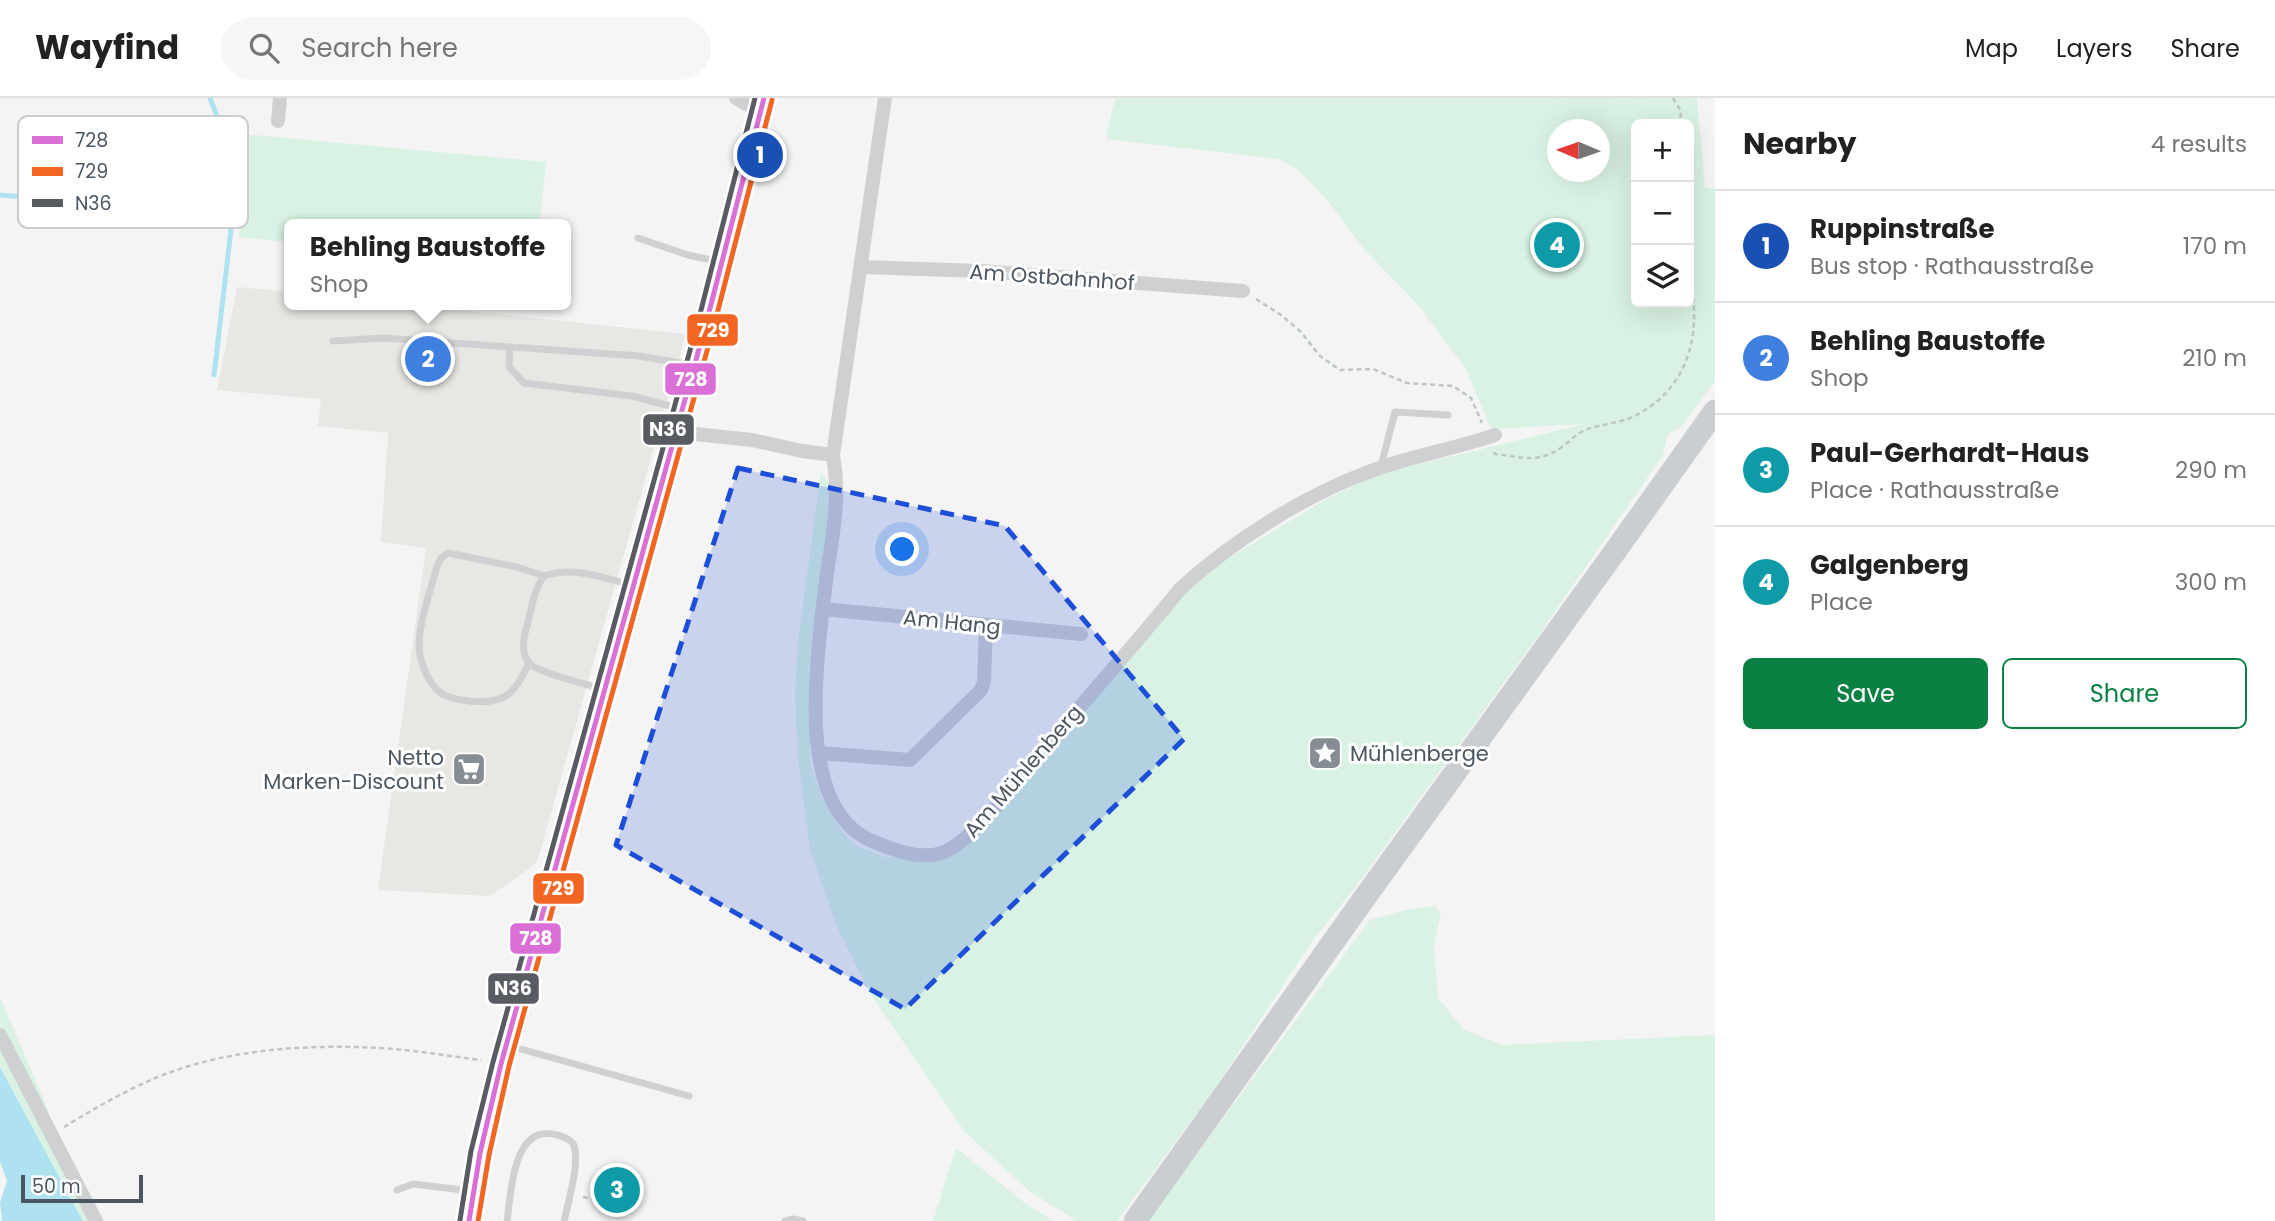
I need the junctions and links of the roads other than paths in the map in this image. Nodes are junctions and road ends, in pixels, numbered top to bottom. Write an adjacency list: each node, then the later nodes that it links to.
1 (280, 98): 5 (street)
2 (736, 98): 4 (street)
3 (885, 98): 8 (street)
4 (763, 103): 7 (main road)
5 (278, 121)
6 (638, 238): 7 (lane)
7 (723, 262): 12 (main road)
8 (861, 267): 9 (street, Am Ostbahnhof); 18 (street)
9 (1243, 291)
10 (333, 341): 11 (lane)
11 (510, 347): 12 (lane); 13 (lane)
12 (694, 365): 13 (main road)
13 (682, 409): 16 (main road)
14 (1715, 411): 39 (main road)
15 (1448, 415): 19 (lane)
16 (676, 432): 18 (street); 21 (main road)
17 (1492, 437): 19 (street, Am Mühlenberg)
18 (833, 455): 22 (street, Am Mühlenberg)
19 (1380, 468): 27 (street, Am Mühlenberg)
20 (544, 576): 21 (lane); 25 (lane); 25 (lane)
21 (634, 586): 26 (main road)
22 (823, 609): 23 (street, Am Hang); 27 (street, Am Mühlenberg)
23 (986, 625): 24 (street, Am Hang); 27 (street)
24 (1081, 634)
25 (529, 663): 26 (lane)
26 (605, 690): 29 (main road)
27 (819, 753)
28 (0, 1035): 33 (street)
29 (503, 1055): 30 (lane); 32 (main road)
30 (690, 1096)
31 (397, 1189): 32 (lane)
32 (473, 1191): 34 (main road)
33 (96, 1221)
34 (469, 1221)
35 (507, 1221): 36 (lane)
36 (564, 1221)
37 (785, 1221): 38 (lane)
38 (803, 1221)
39 (1135, 1221)

